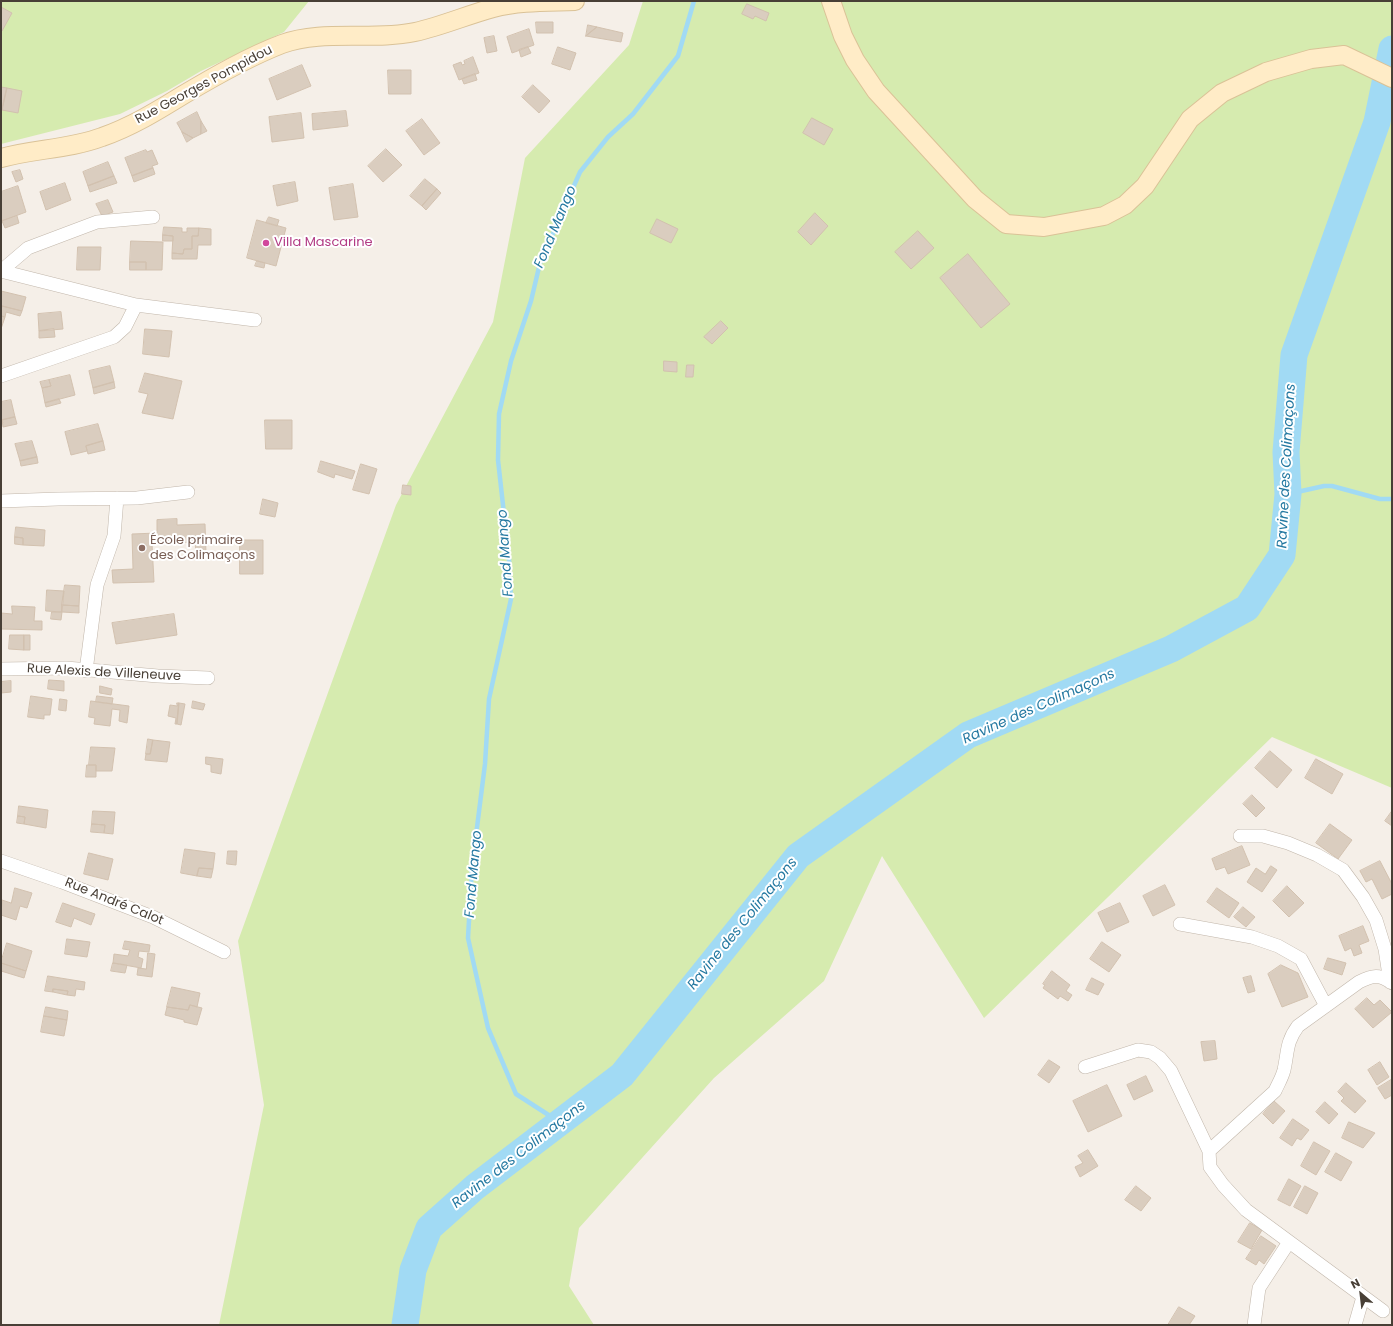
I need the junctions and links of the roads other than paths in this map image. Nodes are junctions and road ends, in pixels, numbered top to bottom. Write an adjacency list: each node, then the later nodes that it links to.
1 (575, 1): 4 (main road, Rue Georges Pompidou)
2 (831, 1): 3 (main road)
3 (1392, 78)
4 (1, 158)
5 (153, 217): 6 (street)
6 (1, 271): 7 (street)
7 (136, 305): 8 (street); 9 (street)
8 (255, 320)
9 (1, 376)
10 (188, 492): 11 (street)
11 (117, 498): 12 (street); 14 (street)
12 (1, 501)
13 (1, 669): 14 (street, Rue Alexis de Villeneuve)
14 (86, 671): 15 (street, Rue Alexis de Villeneuve)
15 (208, 678)
16 (1240, 836): 20 (street)
17 (1, 861): 19 (street, Rue André Calot)
18 (1180, 924): 21 (street)
19 (224, 952)
20 (1391, 982): 21 (street)
21 (1326, 1006): 23 (street)
22 (1085, 1067): 23 (street)
23 (1209, 1151): 24 (street)
24 (1289, 1242): 25 (street); 27 (street)
25 (1363, 1297): 26 (street); 28 (street)
26 (1383, 1311)
27 (1254, 1325)
28 (1355, 1325)

